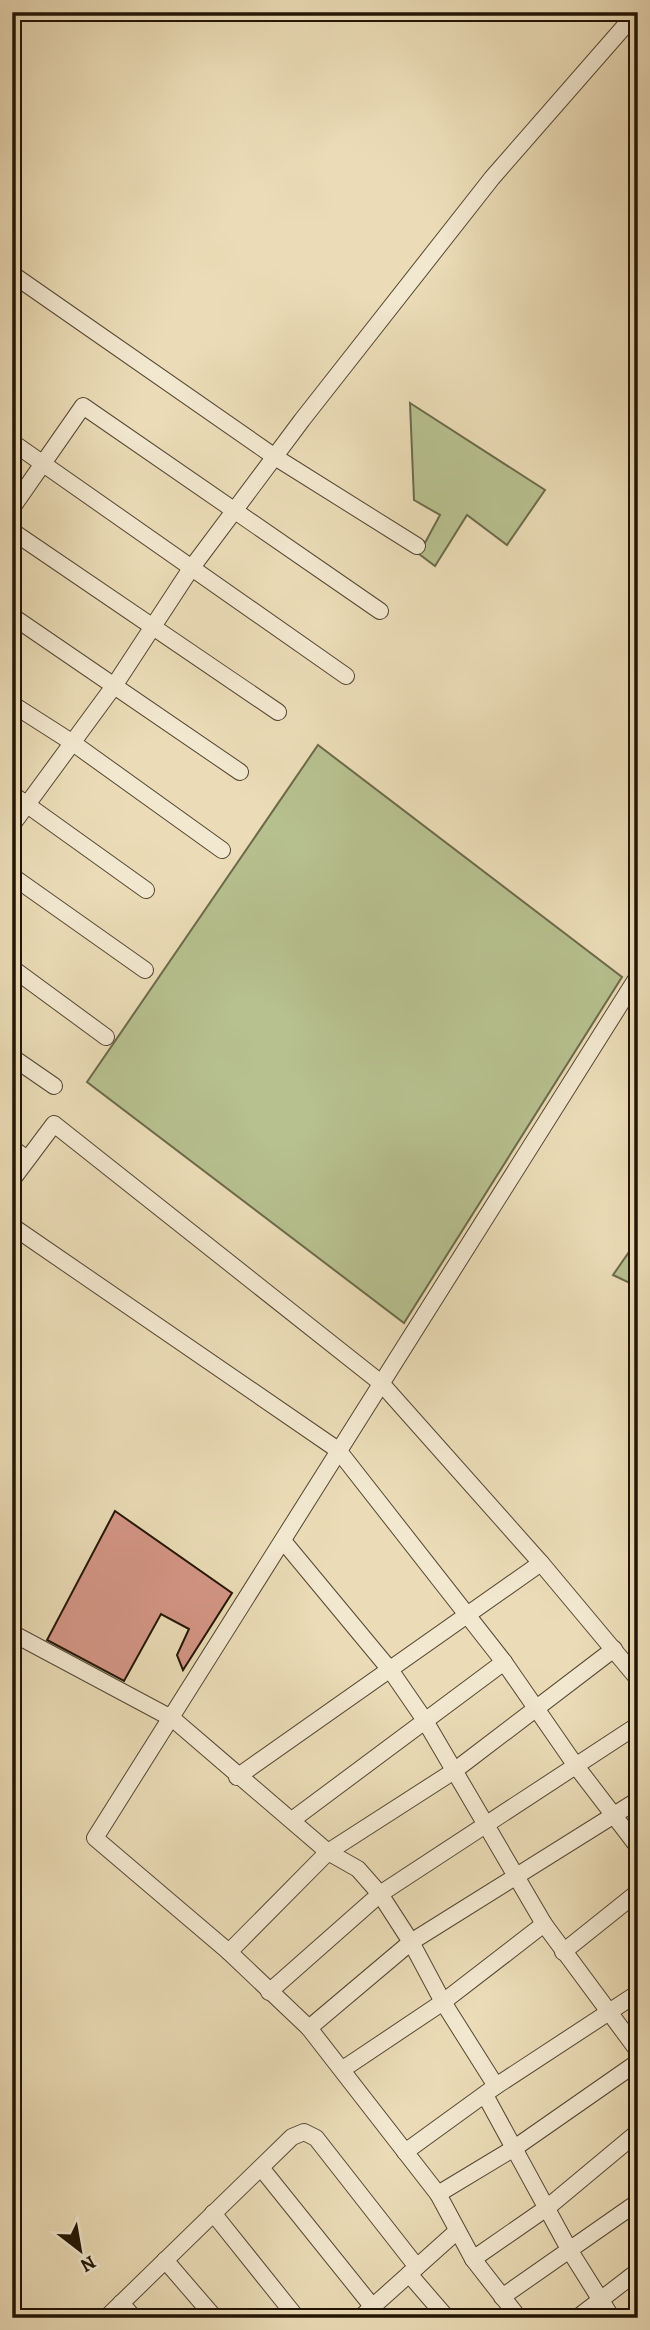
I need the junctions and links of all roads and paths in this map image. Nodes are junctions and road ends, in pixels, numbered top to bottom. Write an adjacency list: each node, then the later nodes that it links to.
1 (637, 12): 4 (street)
2 (12, 274): 4 (street)
3 (12, 442): 5 (street)
4 (275, 457): 7 (street); 9 (street)
5 (43, 462): 6 (street); 7 (street); 10 (street)
6 (12, 508)
7 (234, 511): 10 (street); 11 (street)
8 (12, 531): 13 (street)
9 (417, 546)
10 (190, 570): 13 (street); 14 (street)
11 (380, 611)
12 (12, 616): 15 (street)
13 (153, 628): 15 (street); 17 (street)
14 (345, 676)
15 (114, 687): 18 (street); 19 (street)
16 (12, 704): 18 (street)
17 (278, 712)
18 (73, 743): 21 (street); 23 (street)
19 (240, 772)
20 (12, 794): 21 (street)
21 (27, 805): 22 (street); 25 (street)
22 (12, 825)
23 (222, 850)
24 (12, 876): 27 (street)
25 (146, 890)
26 (12, 968): 29 (street)
27 (145, 970)
28 (638, 976): 36 (street)
29 (106, 1037)
30 (12, 1057): 31 (street)
31 (54, 1086)
32 (12, 1147): 33 (street)
33 (27, 1159): 34 (street); 36 (street)
34 (12, 1180)
35 (12, 1226): 37 (street)
36 (381, 1383): 37 (street); 39 (street)
37 (338, 1450): 38 (street); 40 (street)
38 (284, 1542): 44 (street); 47 (street)
39 (541, 1563): 40 (street); 42 (street)
40 (467, 1616): 43 (street); 44 (street)
41 (12, 1633): 47 (street)
42 (614, 1649): 45 (street); 46 (street)
43 (504, 1662): 46 (street); 48 (street)
44 (391, 1671): 48 (street); 52 (street)
45 (638, 1679)
46 (536, 1709): 50 (street); 51 (street)
47 (173, 1719): 52 (street); 64 (street)
48 (424, 1719): 51 (street); 55 (street)
49 (638, 1725): 50 (street)
50 (576, 1766): 54 (street); 56 (street)
51 (454, 1771): 56 (street); 58 (street)
52 (237, 1777): 55 (street)
53 (638, 1800): 54 (street)
54 (613, 1816): 57 (street); 59 (street)
55 (292, 1820): 58 (street)
56 (487, 1826): 59 (street); 61 (street)
57 (638, 1847)
58 (328, 1852): 61 (street); 64 (street)
59 (517, 1875): 62 (street); 63 (street)
60 (638, 1892): 65 (street)
61 (380, 1894): 63 (street); 66 (street)
62 (544, 1924): 65 (street); 68 (street)
63 (411, 1942): 68 (street); 70 (street)
64 (229, 1952): 66 (street)
65 (562, 1952): 69 (street)
66 (269, 1992): 70 (street)
67 (638, 1993): 69 (street)
68 (443, 2002): 73 (street); 74 (street)
69 (608, 2014): 71 (street); 74 (street)
70 (309, 2028): 73 (street)
71 (638, 2051)
72 (638, 2062): 76 (street)
73 (343, 2069): 77 (street)
74 (491, 2091): 76 (street); 77 (street)
75 (638, 2132): 81 (street)
76 (516, 2147): 79 (street); 81 (street)
77 (405, 2152): 79 (street)
78 (262, 2169): 82 (street); 87 (street); 92 (street)
79 (438, 2194): 83 (street)
80 (638, 2202): 84 (street)
81 (548, 2207): 84 (street); 85 (street)
82 (213, 2213): 86 (street); 96 (street)
83 (456, 2232): 85 (street); 87 (street)
84 (570, 2251): 89 (street); 90 (street)
85 (473, 2259): 89 (street)
86 (165, 2260): 91 (street); 95 (street)
87 (413, 2271): 92 (street); 97 (street)
88 (638, 2271): 90 (street)
89 (502, 2297): 98 (street)
90 (600, 2299): 99 (street); 100 (street)
91 (121, 2303): 93 (street); 94 (street)
92 (366, 2312)
93 (106, 2318)
94 (134, 2318)
95 (215, 2318)
96 (297, 2318)
97 (447, 2318)
98 (519, 2318)
99 (577, 2318)
100 (612, 2318)

